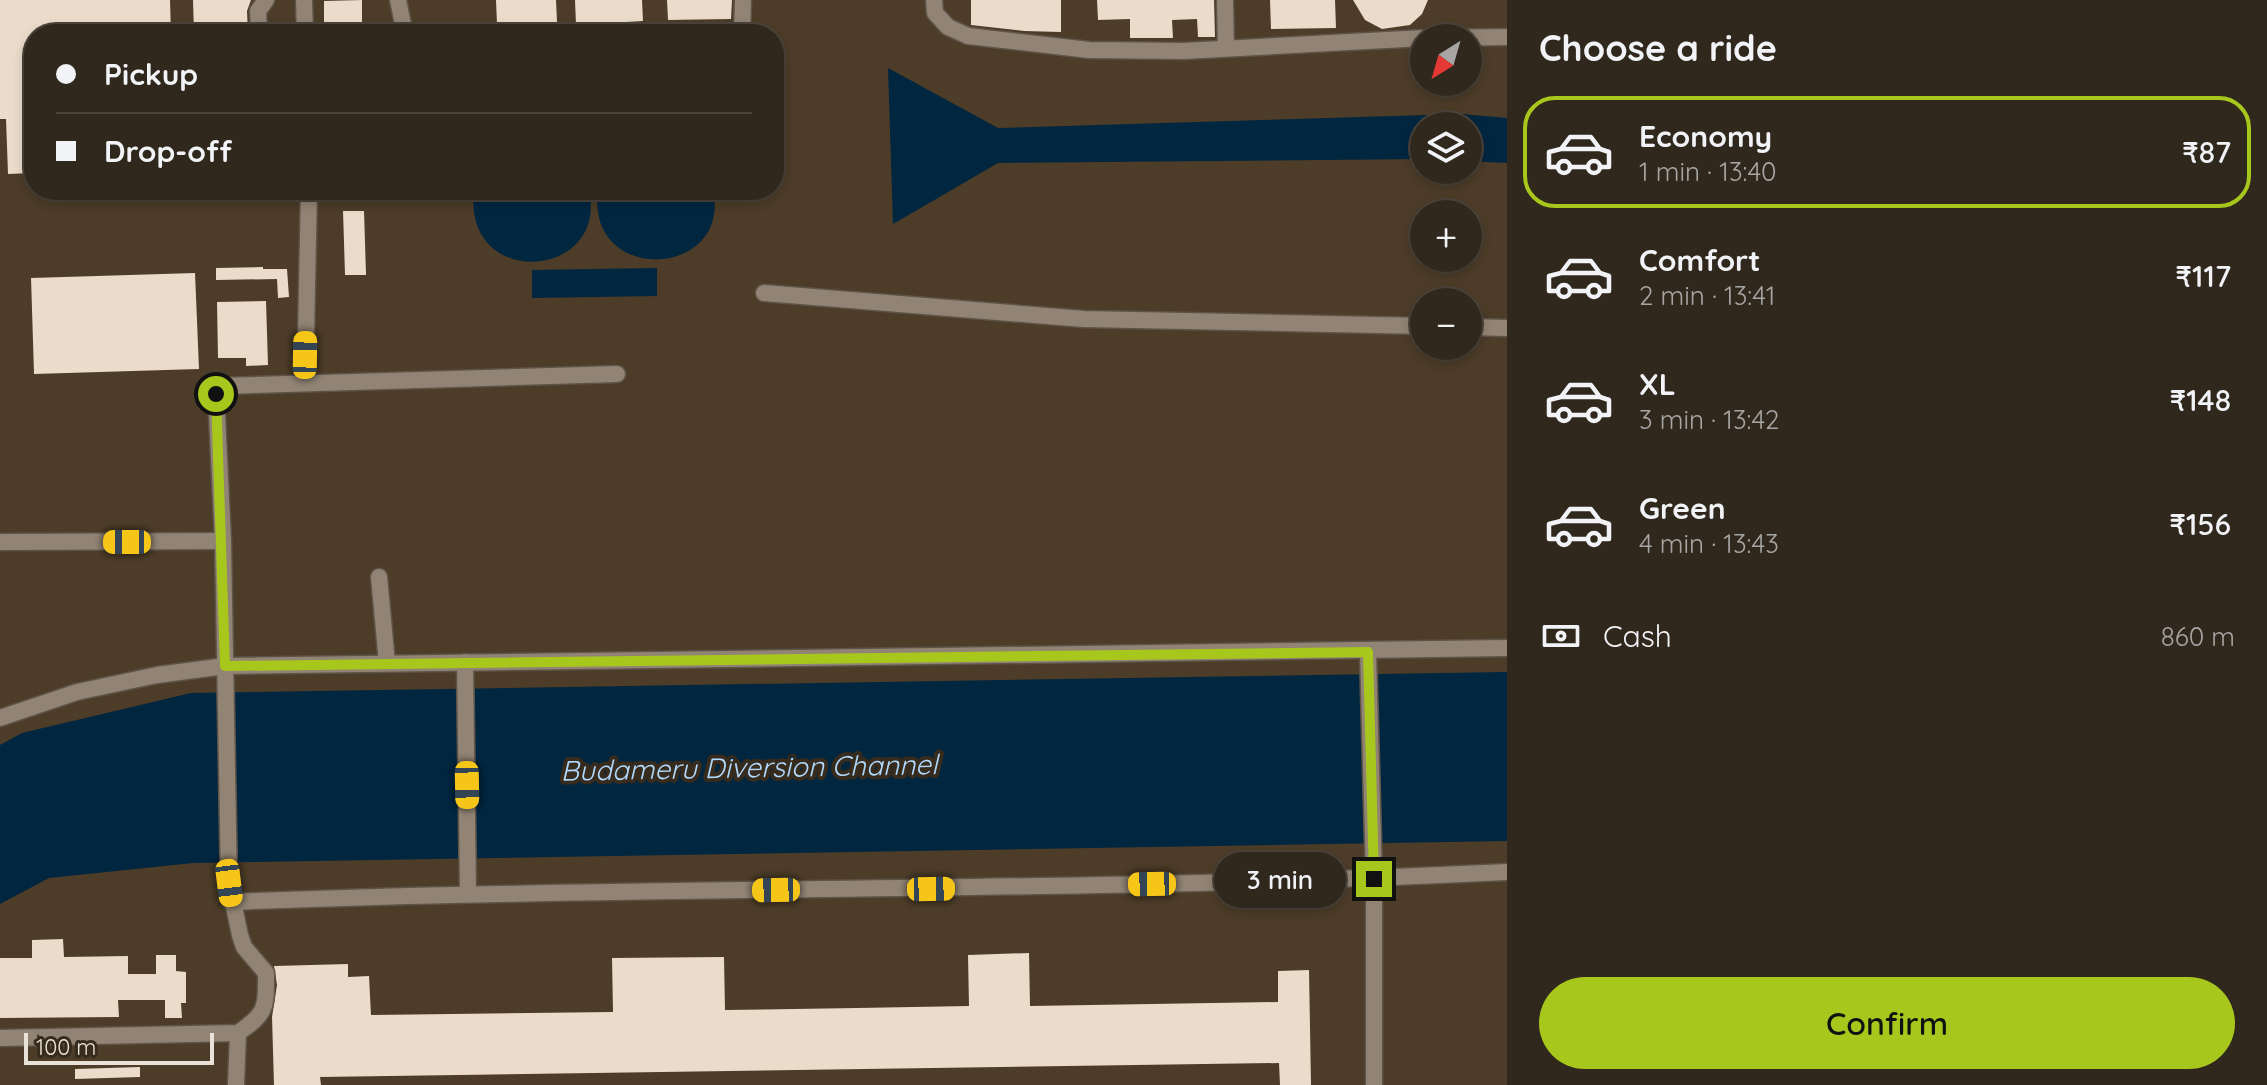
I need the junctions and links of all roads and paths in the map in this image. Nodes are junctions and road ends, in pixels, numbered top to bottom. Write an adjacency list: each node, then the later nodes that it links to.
1 (266, 0): 7 (lane)
2 (304, 0): 8 (lane)
3 (398, 0): 9 (lane)
4 (743, 0): 10 (lane)
5 (934, 0): 14 (lane)
6 (1225, 0): 14 (lane)
7 (259, 24)
8 (305, 24)
9 (403, 24)
10 (742, 24)
11 (1482, 37): 12 (lane)
12 (1507, 37)
13 (1410, 39): 14 (lane)
14 (1226, 48)
15 (309, 200): 21 (lane)
16 (764, 293): 17 (lane)
17 (1410, 326)
18 (1482, 327): 19 (lane)
19 (1507, 328)
20 (617, 374): 21 (lane)
21 (305, 383): 22 (lane)
22 (223, 541): 23 (lane); 29 (lane)
23 (0, 542)
24 (379, 577): 27 (lane)
25 (1507, 648): 26 (lane)
26 (1368, 659): 28 (lane); 32 (lane)
27 (387, 663): 28 (lane); 29 (lane)
28 (465, 667): 33 (lane)
29 (224, 674): 30 (lane); 34 (lane)
30 (0, 718)
31 (1507, 872): 32 (lane)
32 (1374, 879): 33 (lane); 38 (lane)
33 (468, 893): 34 (lane)
34 (231, 902): 35 (lane)
35 (238, 1033): 36 (lane); 37 (lane)
36 (0, 1038)
37 (236, 1085)
38 (1374, 1085)

